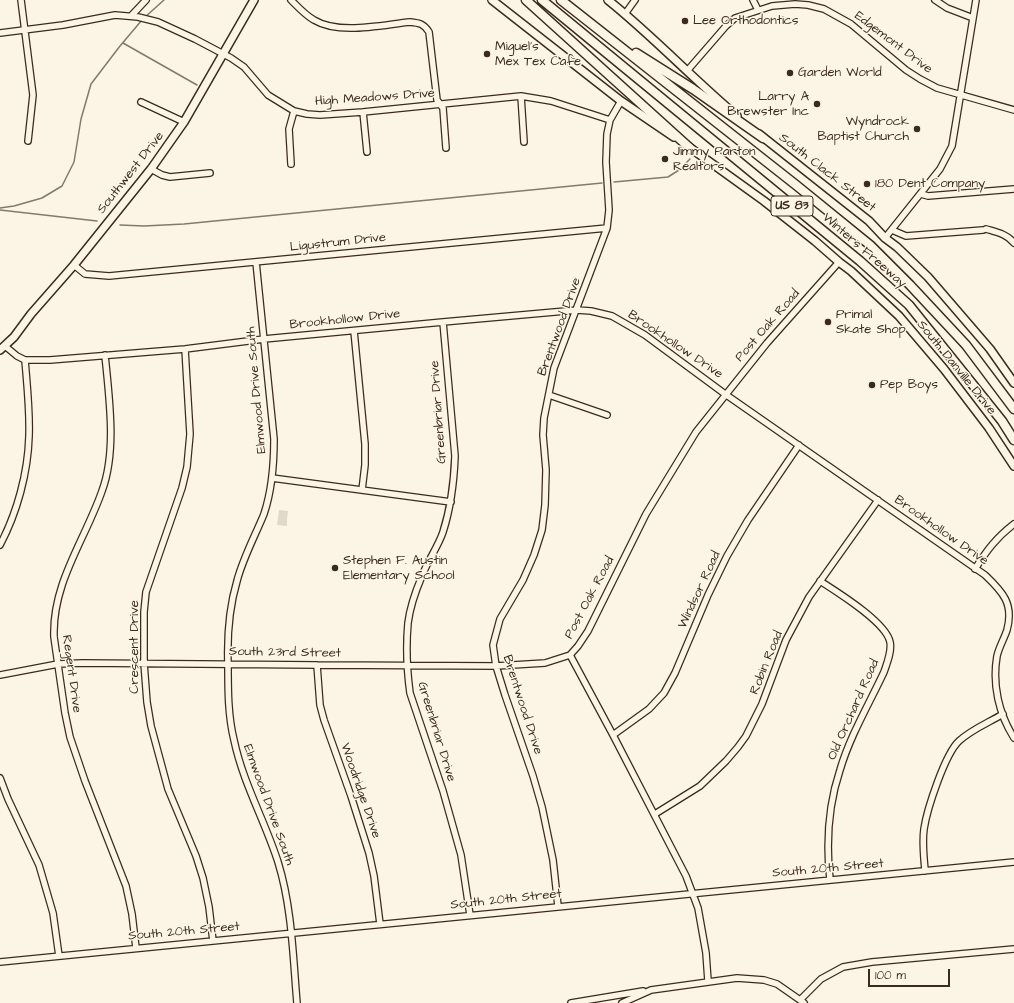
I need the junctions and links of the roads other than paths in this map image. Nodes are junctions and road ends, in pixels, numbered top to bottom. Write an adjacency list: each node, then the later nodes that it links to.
1 (21, 0): 18 (street)
2 (146, 0): 16 (street)
3 (254, 0): 20 (main road, Southwest Drive)
4 (290, 0): 26 (street)
5 (492, 0): 24 (main road, South Danville Drive)
6 (526, 0): 36 (highway)
7 (542, 0): 63 (highway, Winters Freeway / US 83)
8 (608, 0): 15 (main road, South Clack Street)
9 (635, 0): 15 (street)
10 (753, 0): 14 (street)
11 (935, 0): 17 (street)
12 (976, 0): 17 (street)
13 (563, 2): 32 (highway); 61 (highway, Winters Freeway / US 83)
14 (758, 10): 21 (street, Edgemont Drive); 22 (street, Edgemont Drive)
15 (625, 14): 21 (main road, South Clack Street)
16 (131, 16): 18 (street, High Meadows Drive); 20 (street, High Meadows Drive)
17 (973, 18): 22 (street)
18 (26, 31): 19 (street, High Meadows Drive); 33 (street)
19 (0, 33)
20 (224, 54): 28 (street, High Meadows Drive); 31 (main road, Southwest Drive)
21 (687, 71): 32 (main road, South Clack Street)
22 (961, 94): 27 (street, Edgemont Drive); 42 (street)
23 (521, 96): 26 (street, High Meadows Drive); 30 (street, High Meadows Drive); 34 (street)
24 (621, 101): 30 (street, Brentwood Drive); 36 (main road, South Danville Drive)
25 (141, 102): 31 (street)
26 (440, 104): 29 (street, High Meadows Drive); 35 (street)
27 (1014, 110)
28 (294, 111): 29 (street, High Meadows Drive); 38 (street)
29 (363, 112): 37 (street)
30 (610, 120): 43 (street, Brentwood Drive)
31 (184, 122): 39 (main road, Southwest Drive)
32 (763, 138): 45 (main road, South Clack Street)
33 (28, 141)
34 (524, 142)
35 (446, 148)
36 (692, 150): 48 (main road, South Danville Drive)
37 (367, 152)
38 (291, 164)
39 (151, 168): 40 (street); 49 (main road, Southwest Drive)
40 (210, 173)
41 (1014, 189): 42 (street)
42 (920, 194): 44 (street)
43 (607, 228): 47 (street, Ligustrum Drive); 50 (street, Brentwood Drive)
44 (892, 230): 45 (street); 46 (street)
45 (885, 238): 58 (main road, South Clack Street)
46 (1014, 243)
47 (256, 262): 49 (street, Ligustrum Drive); 53 (street, Elmwood Drive South)
48 (839, 262): 59 (street, Post Oak Road); 65 (main road, South Danville Drive)
49 (74, 265): 54 (main road, Southwest Drive)
50 (577, 310): 51 (street, Brookhollow Drive); 59 (street, Brookhollow Drive); 60 (street, Brentwood Drive)
51 (442, 322): 52 (street, Brookhollow Drive); 69 (street, Greenbriar Drive)
52 (354, 331): 53 (street, Brookhollow Drive); 67 (street)
53 (264, 339): 55 (street, Brookhollow Drive); 66 (street, Elmwood Drive South)
54 (3, 348): 57 (street)
55 (185, 349): 56 (street, Brookhollow Drive); 75 (street, Crescent Drive)
56 (105, 355): 57 (street, Brookhollow Drive); 76 (street, Regent Drive)
57 (26, 360): 71 (street)
58 (1014, 383)
59 (725, 394): 64 (street, Brookhollow Drive); 74 (street, Post Oak Road)
60 (549, 395): 62 (street); 80 (street, Brentwood Drive)
61 (1014, 409)
62 (608, 415)
63 (1014, 440)
64 (799, 445): 68 (street, Brookhollow Drive); 83 (street, Windsor Road)
65 (1014, 466)
66 (272, 478): 67 (street); 77 (street, Elmwood Drive South)
67 (362, 490): 69 (street)
68 (878, 500): 72 (street, Brookhollow Drive); 73 (street, Robin Road)
69 (451, 502): 78 (street, Greenbriar Drive)
70 (1014, 524): 72 (street)
71 (0, 545)
72 (975, 569): 82 (street, Brookhollow Drive)
73 (820, 581): 86 (street, Robin Road); 89 (street, Old Orchard Road)
74 (570, 655): 80 (street, South 23rd Street); 83 (street, Post Oak Road)
75 (144, 663): 76 (street, South 23rd Street); 77 (street, South 23rd Street); 95 (street, Crescent Drive)
76 (58, 664): 81 (street, South 23rd Street); 96 (street, Regent Drive)
77 (228, 664): 79 (street, South 23rd Street); 94 (street, Elmwood Drive South)
78 (408, 665): 79 (street, South 23rd Street); 80 (street, South 23rd Street); 92 (street, Greenbriar Drive)
79 (317, 666): 93 (street, Woodridge Drive)
80 (496, 666): 91 (street, Brentwood Drive)
81 (0, 675)
82 (1003, 714): 84 (street, Brookhollow Drive); 88 (street)
83 (613, 735): 86 (street, Post Oak Road)
84 (1014, 738)
85 (0, 778): 98 (street)
86 (655, 814): 90 (street, Post Oak Road)
87 (1014, 862): 88 (street, South 20th Street)
88 (925, 871): 89 (street, South 20th Street)
89 (830, 880): 90 (street, South 20th Street)
90 (693, 892): 91 (street, South 20th Street); 100 (street, Post Oak Road)
91 (558, 906): 92 (street, South 20th Street)
92 (470, 915): 93 (street, South 20th Street)
93 (380, 924): 94 (street, South 20th Street)
94 (291, 932): 95 (street, South 20th Street); 103 (street, Elmwood Drive South)
95 (213, 941): 96 (street, South 20th Street)
96 (136, 948): 98 (street, South 20th Street)
97 (1014, 949): 102 (street)
98 (59, 956): 99 (street, South 20th Street)
99 (0, 962)
100 (708, 981): 101 (street); 102 (street)
101 (651, 990): 104 (street); 105 (street)
102 (802, 1002)
103 (297, 1003)
104 (571, 1003)
105 (622, 1003)

